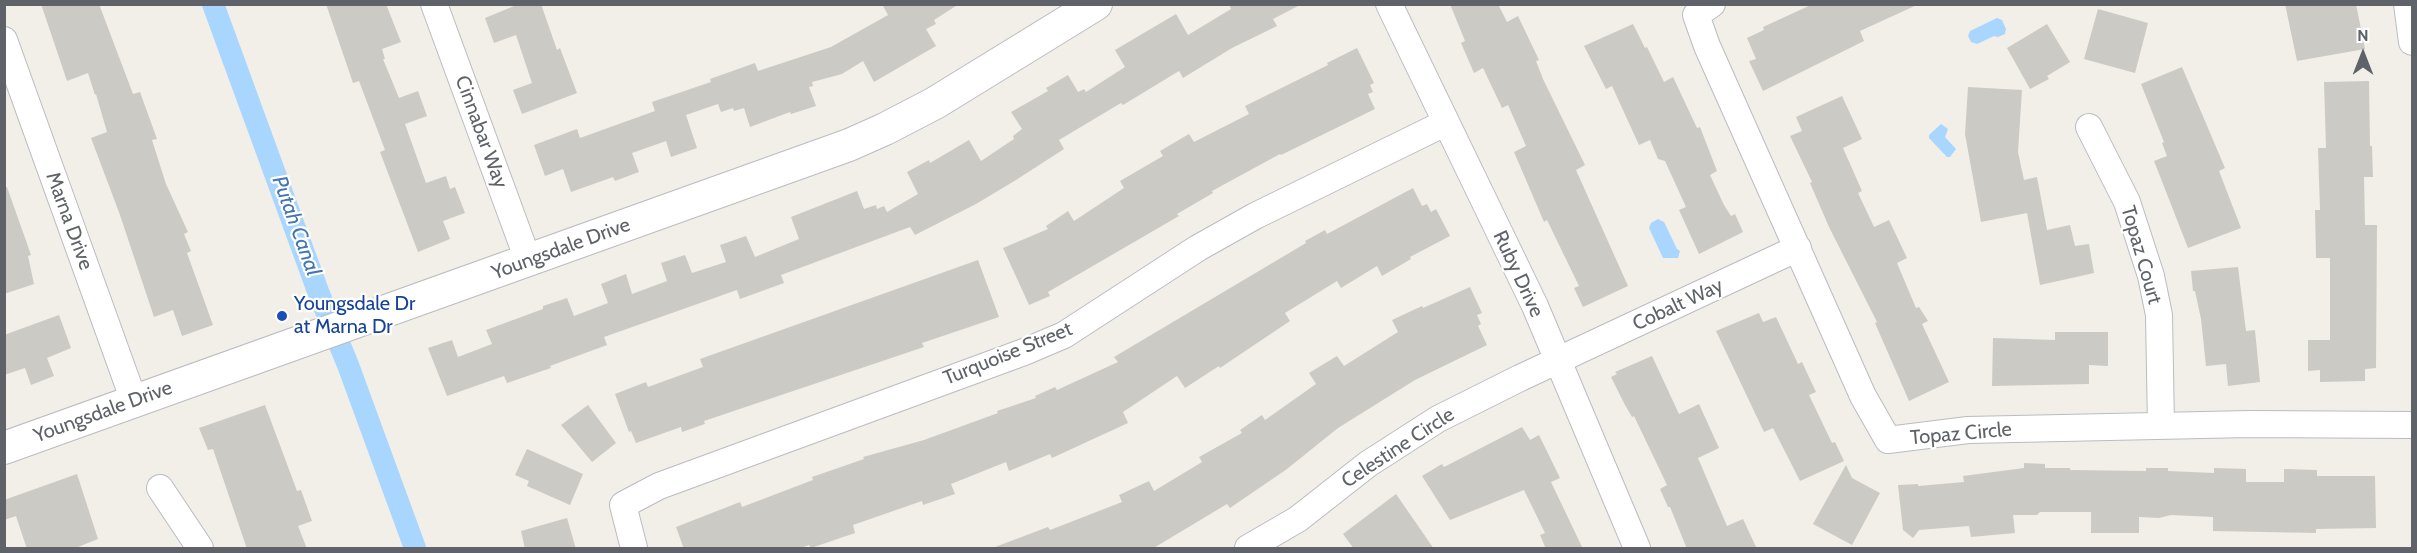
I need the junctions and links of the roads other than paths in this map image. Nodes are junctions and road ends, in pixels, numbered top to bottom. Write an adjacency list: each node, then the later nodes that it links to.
1 (434, 4): 11 (street, Cinnabar Way)
2 (1096, 4): 11 (street, Youngsdale Drive)
3 (1389, 4): 8 (street, Ruby Drive)
4 (1712, 4): 10 (street, Topaz Circle)
5 (2406, 4): 7 (street)
6 (4, 40): 13 (street, Marna Drive)
7 (2412, 42)
8 (1445, 123): 12 (street, Ruby Drive); 19 (street, Turquoise Street)
9 (2089, 127): 15 (street, Topaz Court)
10 (1798, 248): 12 (street, Cobalt Way); 15 (street, Topaz Circle)
11 (528, 260): 13 (street, Youngsdale Drive)
12 (1557, 362): 20 (street, Celestine Circle); 21 (street, Ruby Drive)
13 (134, 401): 16 (street, Youngsdale Drive)
14 (2412, 425): 15 (street, Topaz Circle)
15 (2161, 426)
16 (4, 448)
17 (160, 488): 18 (street)
18 (200, 549)
19 (634, 549)
20 (1248, 549)
21 (1637, 549)

